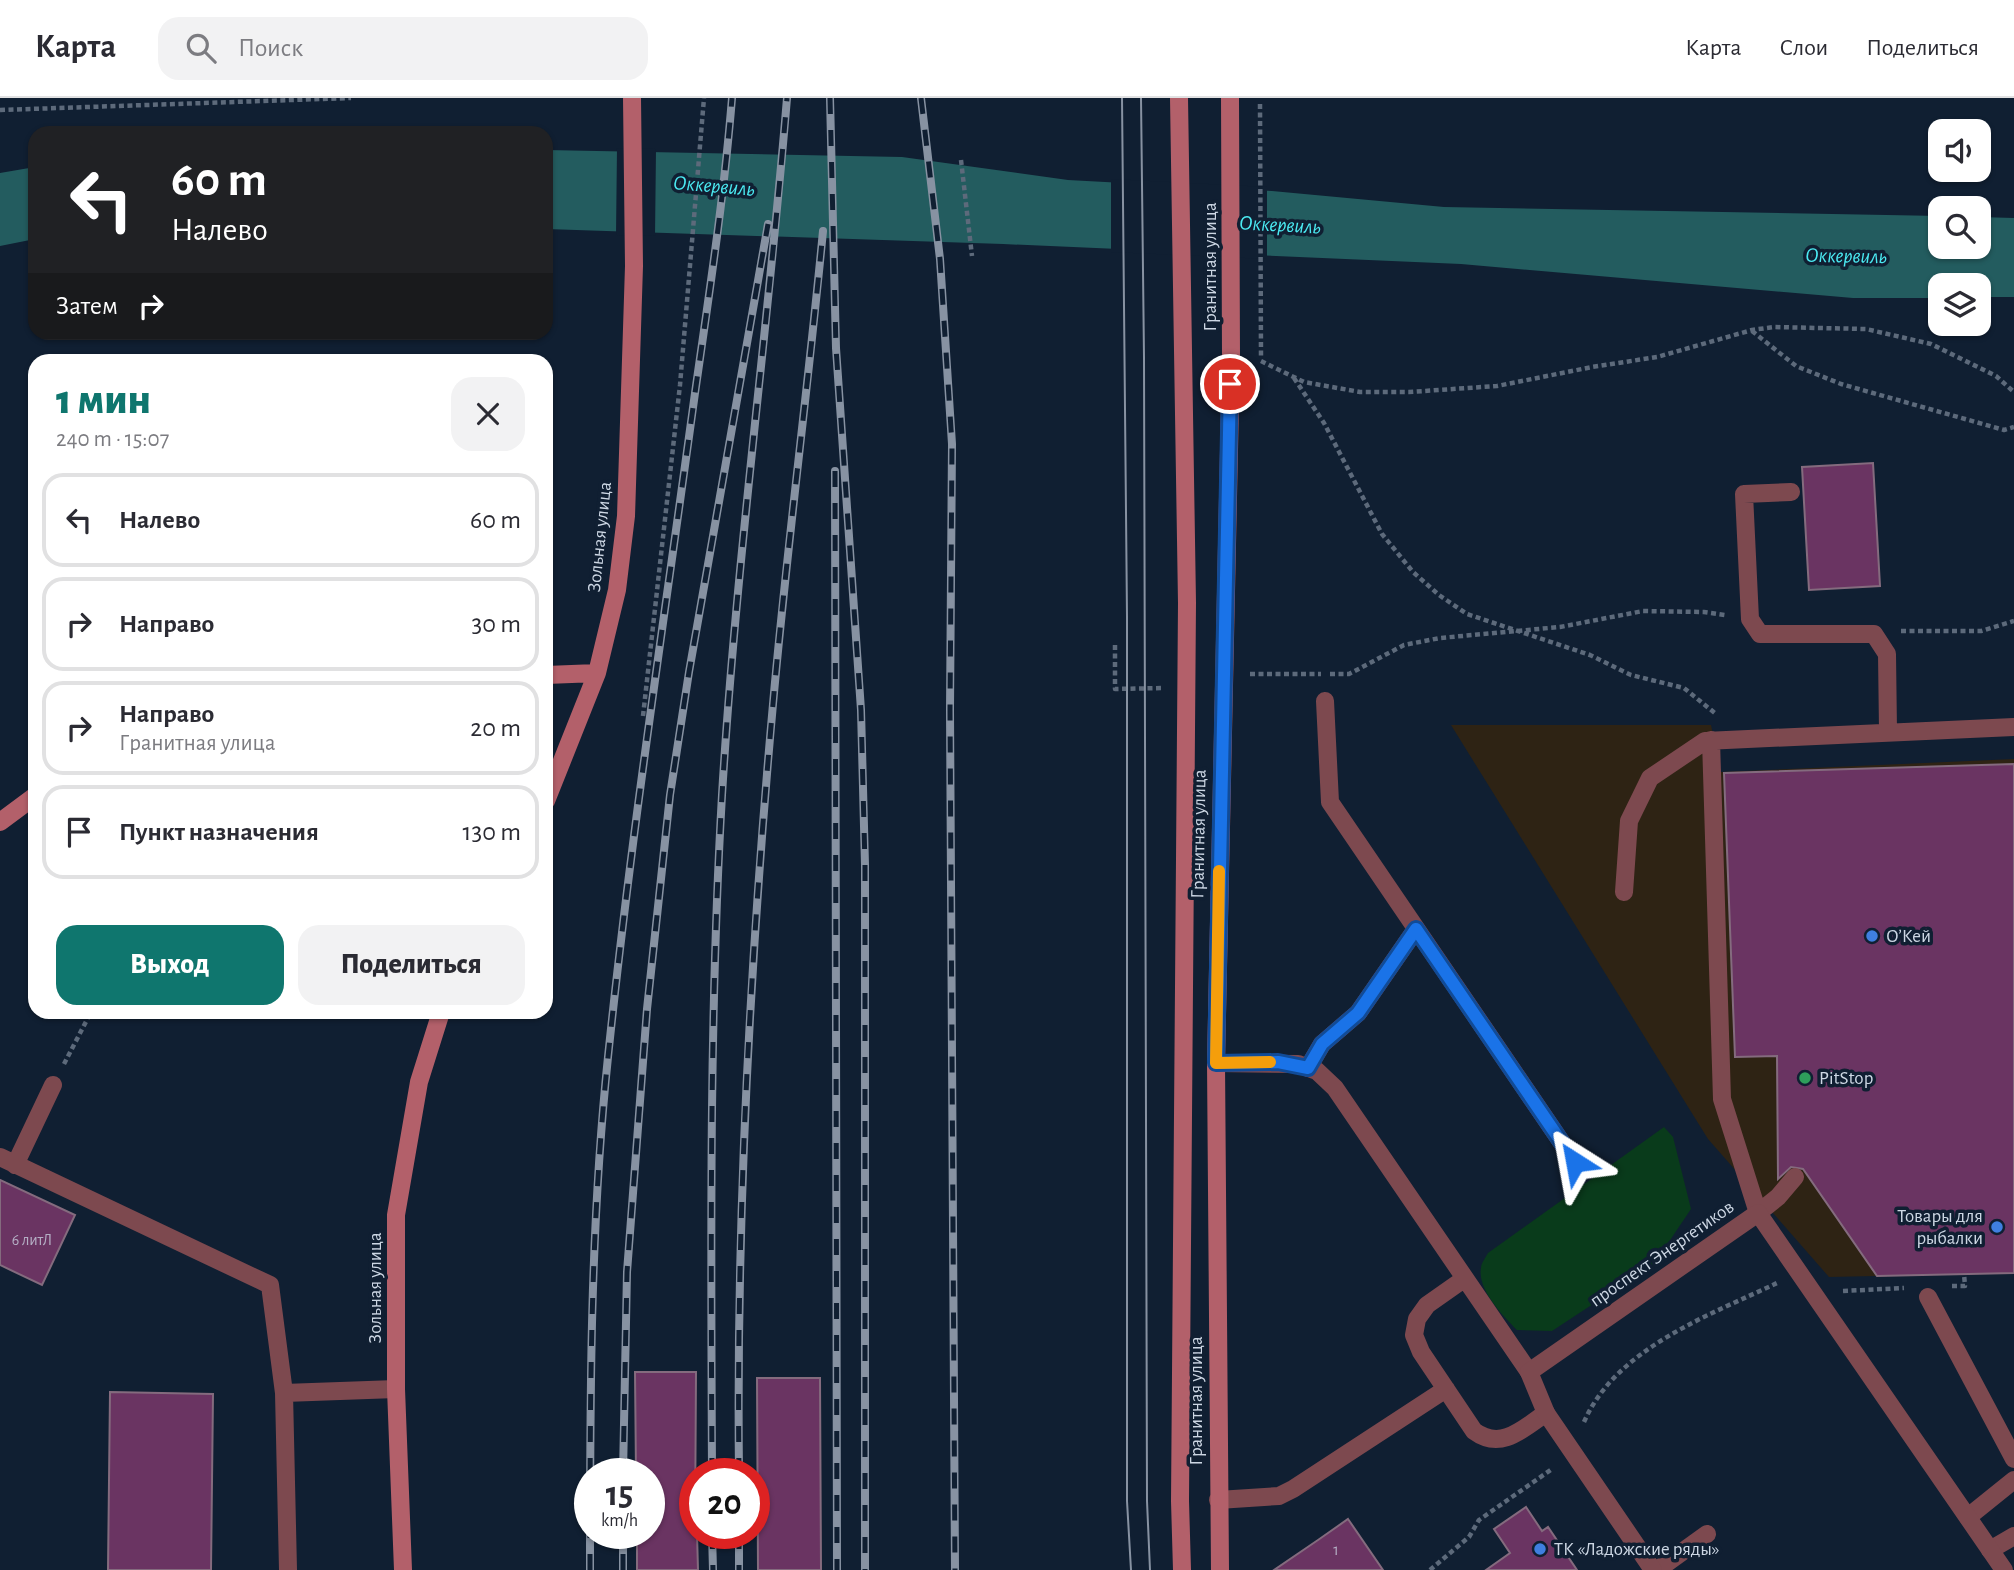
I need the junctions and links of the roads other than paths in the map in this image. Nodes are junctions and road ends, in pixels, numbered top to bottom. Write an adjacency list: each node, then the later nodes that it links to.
1 (632, 98): 5 (street, Зольная улица)
2 (1180, 101): 40 (street, Гранитная улица)
3 (1231, 101): 17 (street, Гранитная улица)
4 (1791, 492): 9 (street)
5 (597, 673): 6 (street); 11 (street, Зольная улица)
6 (553, 675)
7 (1325, 701): 15 (street)
8 (2014, 727): 9 (street)
9 (1888, 731): 10 (street)
10 (1711, 740): 14 (street); 23 (street)
11 (553, 783)
12 (28, 801): 13 (street)
13 (0, 822)
14 (1624, 892)
15 (1416, 929): 18 (street); 21 (street)
16 (438, 1019): 27 (street, Зольная улица)
17 (1216, 1063): 18 (street); 33 (street, Гранитная улица)
18 (1308, 1068): 24 (street)
19 (53, 1085): 20 (street)
20 (8, 1161): 29 (street)
21 (1575, 1162)
22 (1795, 1177): 23 (street)
23 (1758, 1213): 26 (street, проспект Энергетиков); 34 (street, проспект Энергетиков)
24 (1464, 1279): 26 (street); 28 (street)
25 (1928, 1297): 31 (street)
26 (1529, 1373): 30 (street)
27 (396, 1389): 29 (street); 39 (street, Зольная улица)
28 (1446, 1389): 30 (street); 33 (street)
29 (284, 1393): 38 (street)
30 (1546, 1413): 42 (street)
31 (2014, 1459)
32 (2014, 1480): 34 (street)
33 (1218, 1500): 41 (street, Гранитная улица)
34 (1968, 1517): 37 (street, проспект Энергетиков)
35 (1707, 1534): 42 (street)
36 (2014, 1536): 37 (street)
37 (1990, 1550): 43 (street, проспект Энергетиков)
38 (288, 1570)
39 (403, 1570)
40 (1182, 1570)
41 (1220, 1570)
42 (1655, 1570)
43 (2004, 1570)

